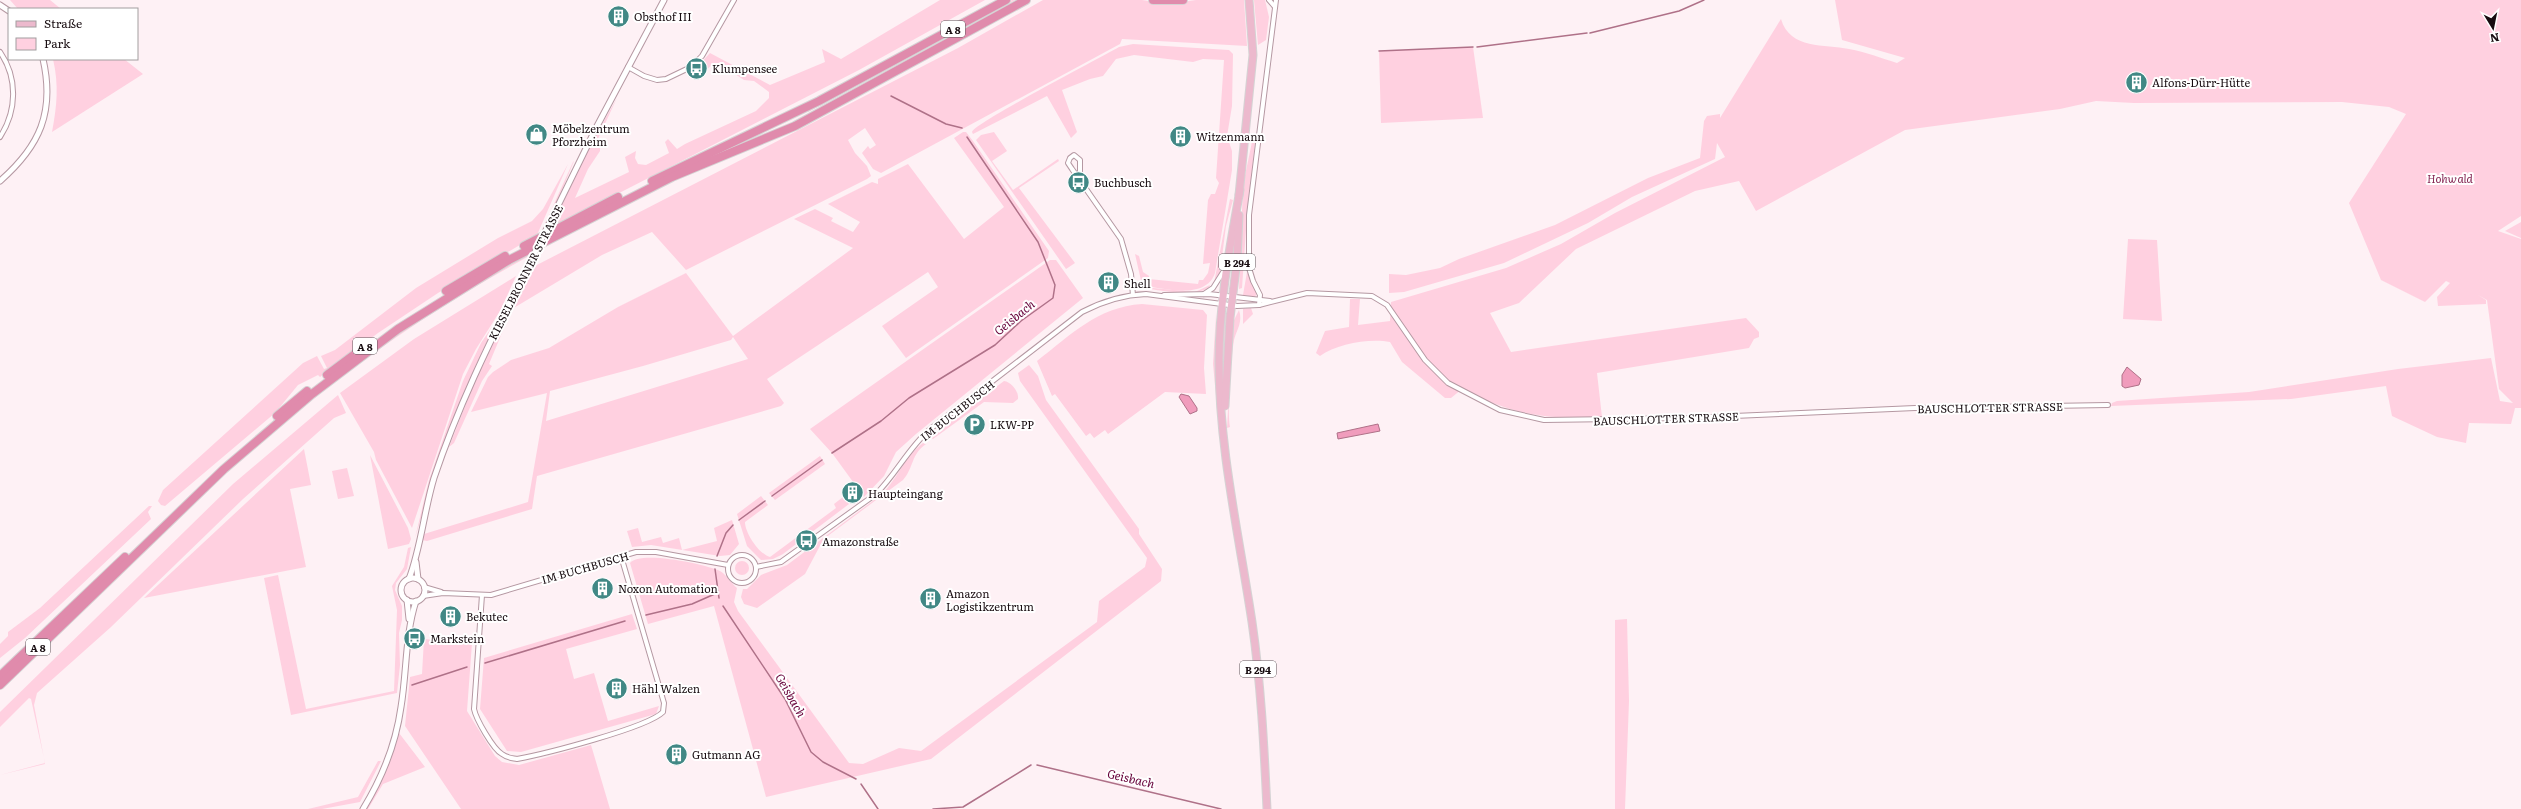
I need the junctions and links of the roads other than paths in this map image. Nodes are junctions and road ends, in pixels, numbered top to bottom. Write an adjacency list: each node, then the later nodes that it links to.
1 (734, 0): 13 (street)
2 (1006, 0): 41 (highway, A 8)
3 (1026, 0): 42 (highway, A 8)
4 (1153, 0): 5 (highway)
5 (1183, 0)
6 (1249, 0): 17 (main road, B 294)
7 (1269, 0): 10 (street)
8 (1276, 0): 10 (street)
9 (662, 1): 13 (street, KIESELBRONNER STRASSE)
10 (1275, 7): 24 (street)
11 (0, 52): 14 (street)
12 (43, 60): 16 (street)
13 (628, 67): 29 (street, KIESELBRONNER STRASSE, bridge)
14 (0, 137)
15 (1080, 180): 15 (street); 19 (street)
16 (0, 182)
17 (1240, 190): 18 (main road, B 294); 23 (main road, B 294)
18 (1227, 267): 20 (street); 22 (main road, B 294)
19 (1133, 294): 21 (street, IM BUCHBUSCH); 31 (street, IM BUCHBUSCH)
20 (1203, 294): 21 (street, IM BUCHBUSCH); 22 (street, IM BUCHBUSCH)
21 (1161, 296): 25 (street, IM BUCHBUSCH)
22 (1224, 297): 23 (street, IM BUCHBUSCH); 25 (main road, B 294)
23 (1232, 302): 24 (street, BAUSCHLOTTER STRASSE); 24 (street, BAUSCHLOTTER STRASSE); 25 (street, IM BUCHBUSCH); 27 (main road, B 294)
24 (1260, 303): 26 (street, BAUSCHLOTTER STRASSE)
25 (1223, 305): 27 (main road, B 294)
26 (2108, 405)
27 (1223, 416): 44 (main road, B 294)
28 (621, 556): 30 (street, IM BUCHBUSCH); 36 (street, IM BUCHBUSCH); 36 (street)
29 (416, 557): 32 (street, KIESELBRONNER STRASSE); 33 (street, KIESELBRONNER STRASSE)
30 (728, 565): 31 (street); 31 (street)
31 (756, 567)
32 (409, 578): 33 (street); 38 (street)
33 (418, 579): 34 (street)
34 (424, 587): 35 (street, IM BUCHBUSCH); 37 (street)
35 (443, 593): 36 (street, IM BUCHBUSCH); 37 (street, IM BUCHBUSCH)
36 (482, 595)
37 (423, 596): 39 (street)
38 (408, 600): 39 (street); 40 (street)
39 (416, 601): 40 (street)
40 (409, 624): 43 (street)
41 (0, 676)
42 (0, 685)
43 (363, 809)
44 (1267, 809)

